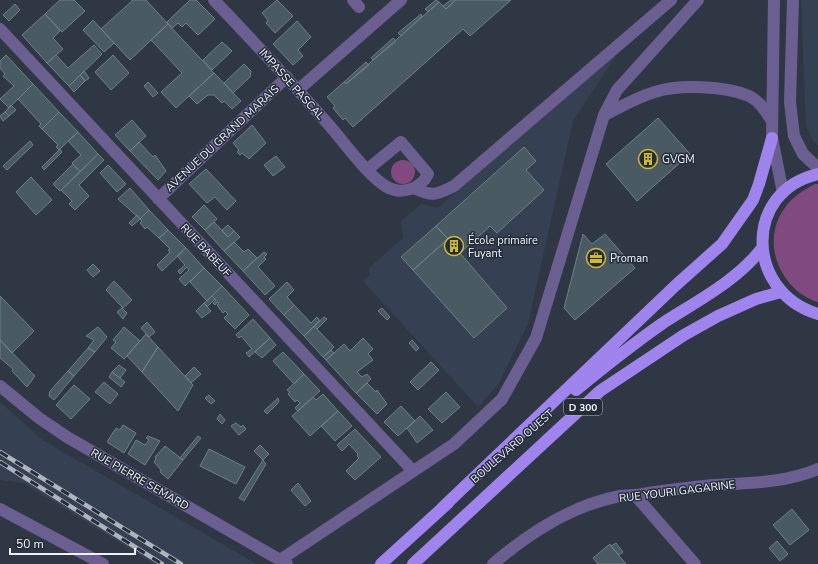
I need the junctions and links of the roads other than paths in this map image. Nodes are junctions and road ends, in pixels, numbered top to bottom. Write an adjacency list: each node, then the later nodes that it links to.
1 (214, 0): 8 (street, IMPASSE PASCAL)
2 (401, 0): 9 (street)
3 (670, 0): 16 (street)
4 (698, 0): 10 (street)
5 (774, 0): 11 (street)
6 (793, 0): 13 (street)
7 (0, 29): 18 (street, RUE BABEUF)
8 (287, 77): 9 (street, IMPASSE PASCAL); 18 (street, AVENUE DU GRAND MARAIS)
9 (298, 90): 14 (street, IMPASSE PASCAL)
10 (604, 115): 11 (street); 25 (street)
11 (772, 121): 12 (street)
12 (772, 138): 17 (street); 28 (main road)
13 (818, 168)
14 (368, 170): 16 (street, IMPASSE PASCAL); 16 (street)
15 (818, 174): 17 (main road)
16 (414, 188)
17 (783, 193): 19 (main road)
18 (158, 199): 25 (street, RUE BABEUF)
19 (762, 248): 20 (main road); 28 (main road, BOULEVARD OUEST)
20 (781, 292): 21 (main road); 33 (main road, BOULEVARD OUEST / D 300)
21 (818, 314)
22 (0, 386): 30 (street, RUE PIERRE SEMARD)
23 (818, 461): 26 (street)
24 (818, 469): 26 (street, RUE YOURI GAGARINE)
25 (413, 471): 30 (street)
26 (806, 474): 27 (street, RUE YOURI GAGARINE)
27 (634, 495): 34 (street, RUE YOURI GAGARINE); 35 (street)
28 (442, 508): 32 (main road, BOULEVARD OUEST)
29 (0, 509): 31 (street)
30 (284, 562)
31 (103, 564)
32 (381, 564)
33 (413, 564)
34 (493, 564)
35 (695, 564)

